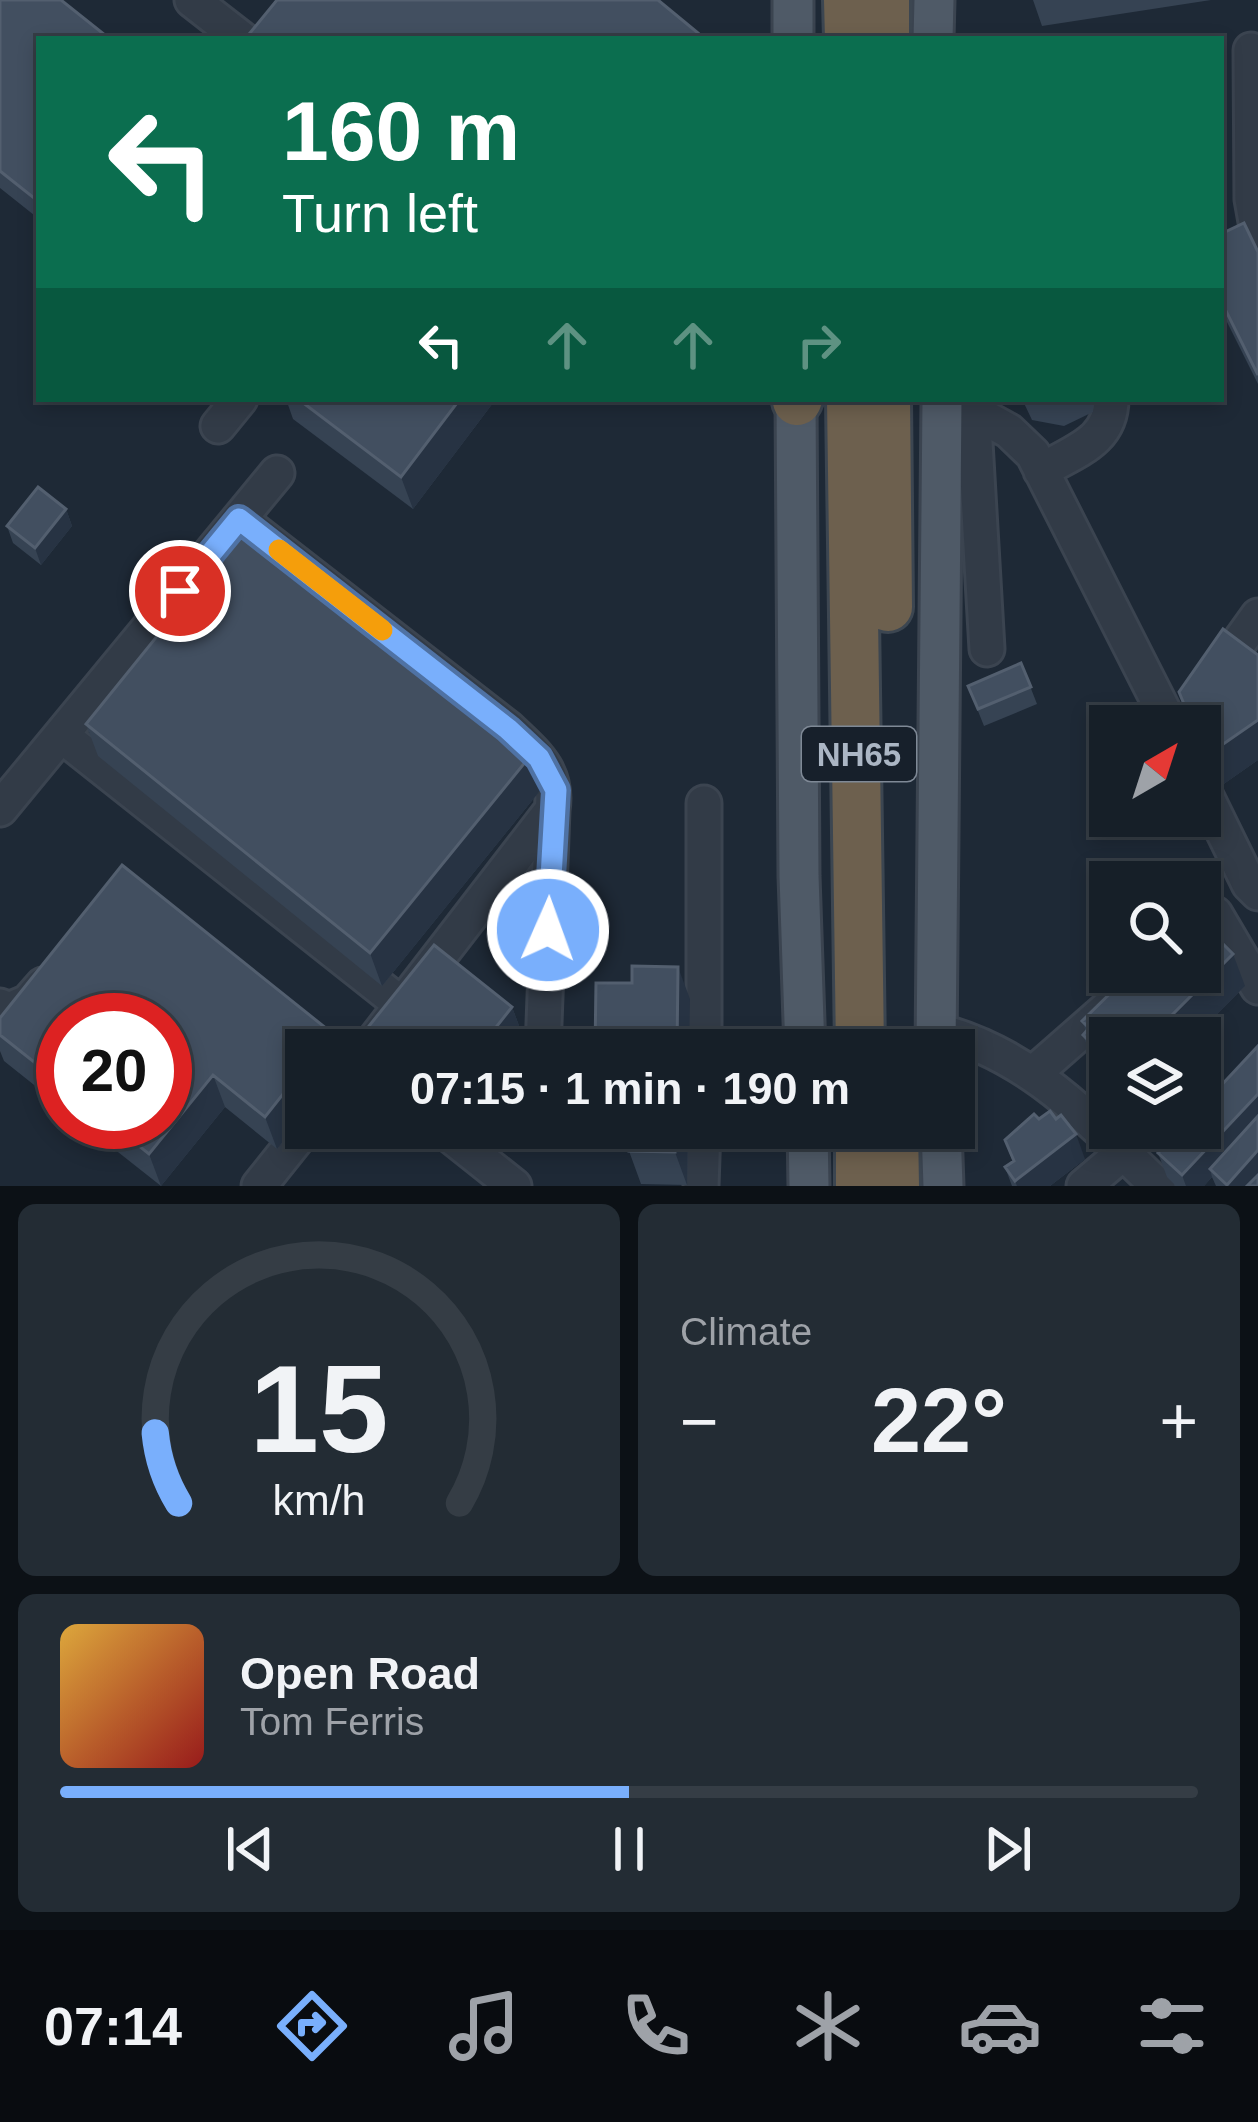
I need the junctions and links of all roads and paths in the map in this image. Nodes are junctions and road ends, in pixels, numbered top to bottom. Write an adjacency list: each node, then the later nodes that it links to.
1 (192, 0): 6 (street)
2 (793, 0): 7 (main road)
3 (848, 0): 8 (highway)
4 (885, 0): 9 (highway)
5 (934, 0): 10 (main road)
6 (254, 35)
7 (793, 36)
8 (848, 36)
9 (885, 36)
10 (933, 36)
11 (1243, 52): 12 (street)
12 (1258, 233)
13 (238, 402): 20 (street)
14 (797, 402): 44 (main road)
15 (851, 402): 45 (highway, NH65)
16 (886, 402): 46 (highway, NH65)
17 (955, 402): 21 (street); 25 (street); 47 (main road)
18 (1014, 402): 21 (street)
19 (1111, 402): 21 (street)
20 (218, 426)
21 (1047, 467): 26 (street)
22 (277, 472): 23 (street)
23 (239, 519): 28 (street); 31 (street)
24 (1258, 616): 27 (street)
25 (987, 649)
26 (1165, 705)
27 (1191, 705)
28 (61, 735): 30 (street); 39 (street)
29 (704, 803): 43 (street)
30 (0, 809)
31 (552, 810): 39 (street); 42 (street)
32 (1221, 824): 33 (street)
33 (1254, 888): 34 (street)
34 (1221, 912)
35 (1221, 938): 37 (street)
36 (64, 958): 40 (street)
37 (1258, 987)
38 (1125, 993): 49 (street)
39 (402, 1005): 41 (street)
40 (0, 1006)
41 (383, 1029)
42 (544, 1029)
43 (704, 1029)
44 (804, 1029)
45 (860, 1029)
46 (921, 1029)
47 (923, 1029)
48 (975, 1049): 49 (street)
49 (1034, 1073): 57 (street)
50 (288, 1149): 59 (street)
51 (467, 1149): 60 (street)
52 (703, 1149): 61 (street)
53 (808, 1149): 62 (main road)
54 (860, 1149): 63 (highway)
55 (913, 1149): 64 (highway)
56 (930, 1149): 58 (main road)
57 (1123, 1153): 65 (street); 66 (street)
58 (945, 1184)
59 (259, 1186)
60 (514, 1186)
61 (701, 1186)
62 (808, 1186)
63 (860, 1186)
64 (895, 1186)
65 (1084, 1186)
66 (1158, 1186)

